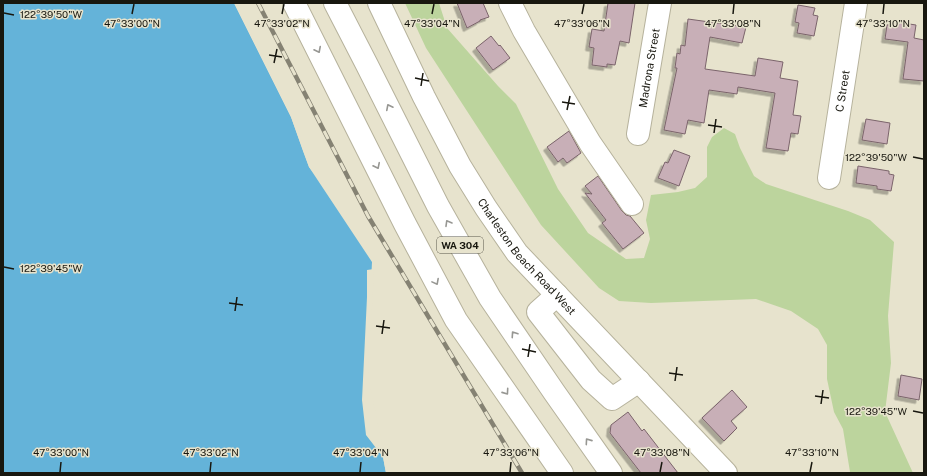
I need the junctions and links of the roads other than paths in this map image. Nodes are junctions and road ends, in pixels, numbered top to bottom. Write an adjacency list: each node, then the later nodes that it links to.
1 (294, 3): 12 (main road, WA 304, one-way to 12)
2 (335, 3): 13 (main road, WA 304, one-way to 2)
3 (379, 3): 10 (main road, Charleston Beach Road West)
4 (510, 3): 9 (main road)
5 (660, 3): 7 (main road, Madrona Street)
6 (856, 3): 8 (main road, C Street)
7 (638, 134)
8 (829, 178)
9 (632, 204)
10 (557, 295): 11 (main road, Charleston Beach Road West); 11 (main road)
11 (639, 381): 14 (main road, Charleston Beach Road West)
12 (562, 473)
13 (611, 473)
14 (726, 473)

